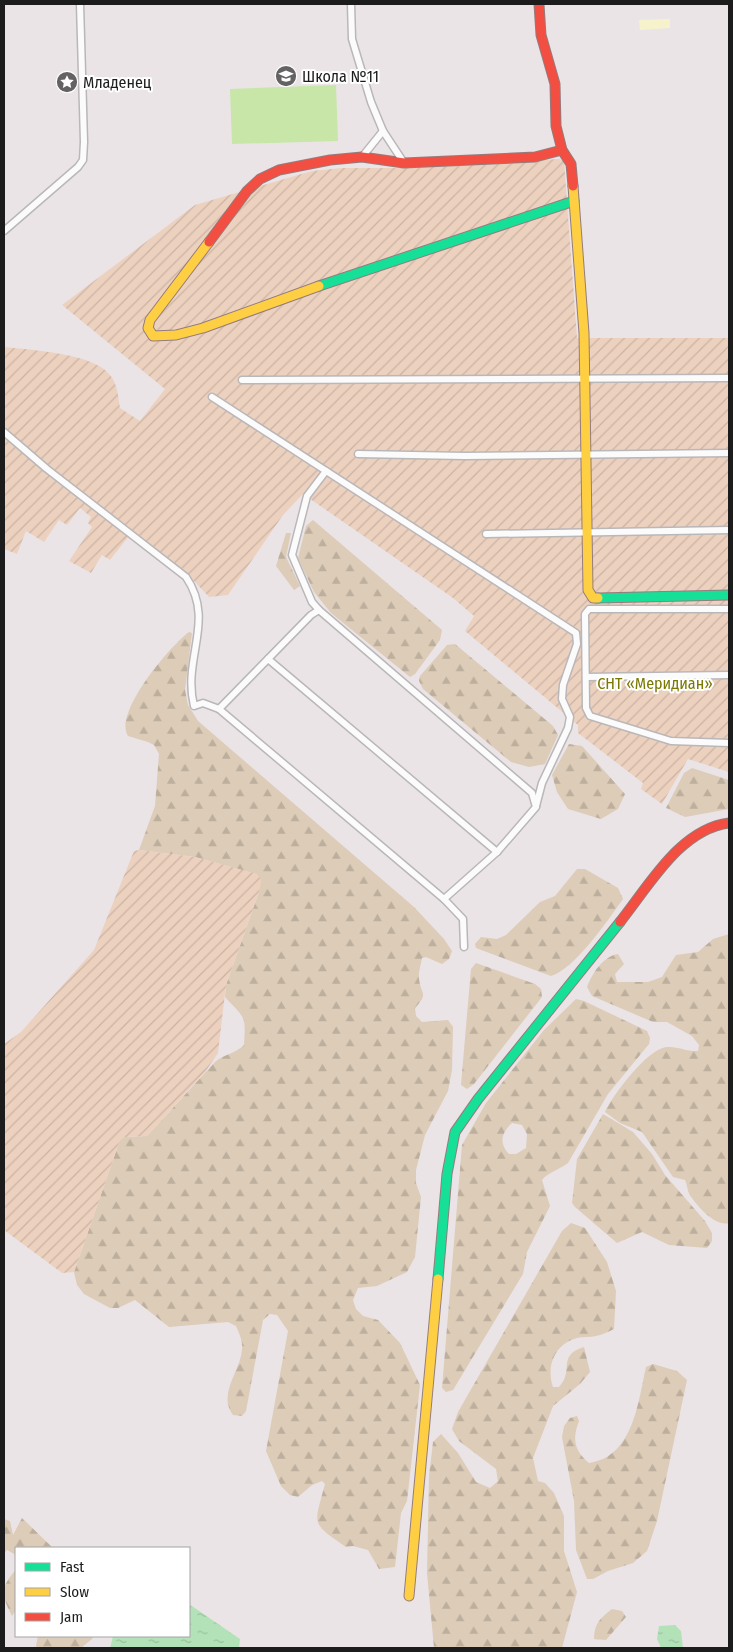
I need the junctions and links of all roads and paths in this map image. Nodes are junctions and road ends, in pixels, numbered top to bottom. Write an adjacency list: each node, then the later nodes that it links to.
1 (80, 4): 9 (street)
2 (350, 4): 4 (street)
3 (539, 4): 5 (street)
4 (383, 131): 6 (street); 7 (street)
5 (562, 150): 7 (street); 8 (street)
6 (362, 157): 7 (street); 8 (street)
7 (404, 163)
8 (574, 201): 10 (street)
9 (4, 231)
10 (585, 378): 11 (street); 12 (street); 17 (street)
11 (729, 378)
12 (242, 380)
13 (212, 397): 18 (street)
14 (4, 432): 28 (street)
15 (729, 453): 17 (street)
16 (358, 454): 17 (street)
17 (586, 454): 20 (street)
18 (326, 471): 24 (street); 30 (street)
19 (729, 530): 20 (street)
20 (587, 532): 21 (street); 22 (street)
21 (486, 534)
22 (729, 595)
23 (729, 609): 27 (street)
24 (319, 610): 25 (street); 30 (street)
25 (268, 659): 28 (street); 32 (street)
26 (729, 674): 27 (street)
27 (586, 677): 29 (street)
28 (219, 709): 33 (street)
29 (729, 743)
30 (536, 807): 32 (street)
31 (729, 823): 35 (street)
32 (497, 852): 33 (street)
33 (444, 899): 34 (street)
34 (464, 947)
35 (409, 1596)

